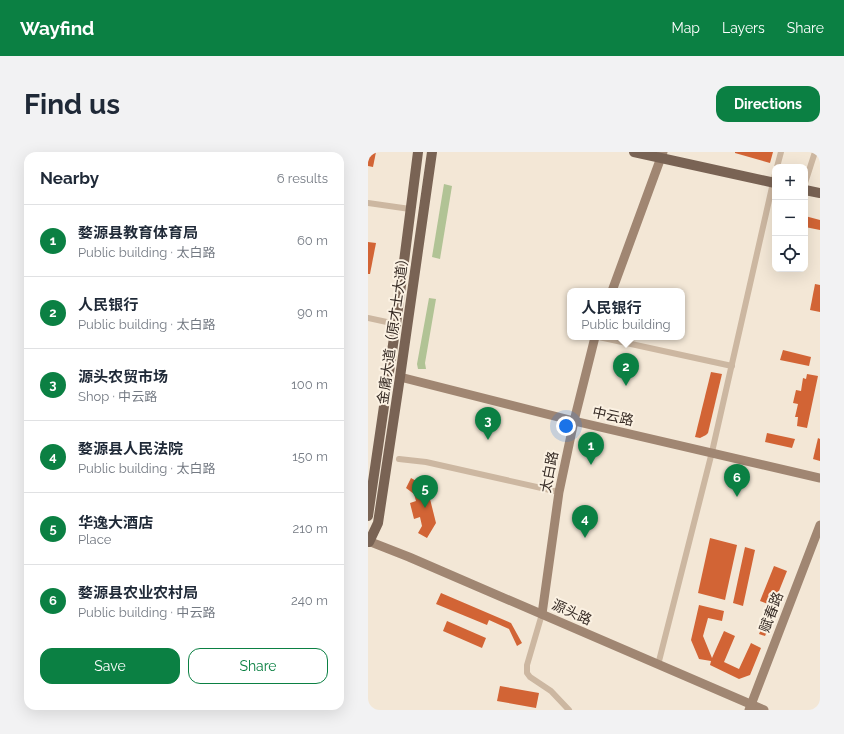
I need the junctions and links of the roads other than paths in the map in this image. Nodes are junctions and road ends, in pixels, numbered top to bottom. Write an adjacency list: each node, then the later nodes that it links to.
1 (418, 152): 14 (main road, 金庸大道（原才士大道）)
2 (432, 152): 21 (main road, 金庸大道（原才士大道）)
3 (634, 152): 6 (main road)
4 (781, 152): 7 (street)
5 (815, 152): 8 (street)
6 (662, 155): 9 (main road); 15 (street)
7 (778, 164)
8 (808, 174)
9 (772, 180)
10 (772, 189): 20 (street)
11 (808, 191): 12 (main road)
12 (820, 193)
13 (368, 203): 14 (street)
14 (410, 209): 17 (main road, 金庸大道（原才士大道）)
15 (613, 288)
16 (368, 318): 17 (street)
17 (396, 324): 27 (main road, 金庸大道（原才士大道）)
18 (594, 340): 22 (street, 太白路)
19 (613, 340): 20 (street)
20 (732, 366): 23 (street)
21 (400, 377): 22 (street, 中云路); 30 (main road, 金庸大道（原才士大道）)
22 (574, 421): 23 (street, 中云路); 26 (street, 太白路)
23 (712, 452): 25 (street, 中云路); 32 (street)
24 (399, 459): 26 (street)
25 (820, 478)
26 (559, 492): 31 (street, 太白路)
27 (368, 516)
28 (820, 525): 33 (street, 赋春路)
29 (368, 530): 30 (main road)
30 (368, 543): 31 (street, 源头路)
31 (542, 614): 32 (street, 源头路); 34 (street)
32 (658, 665): 33 (street, 源头路)
33 (750, 707): 35 (street, 源头路)
34 (570, 710)
35 (764, 710)

